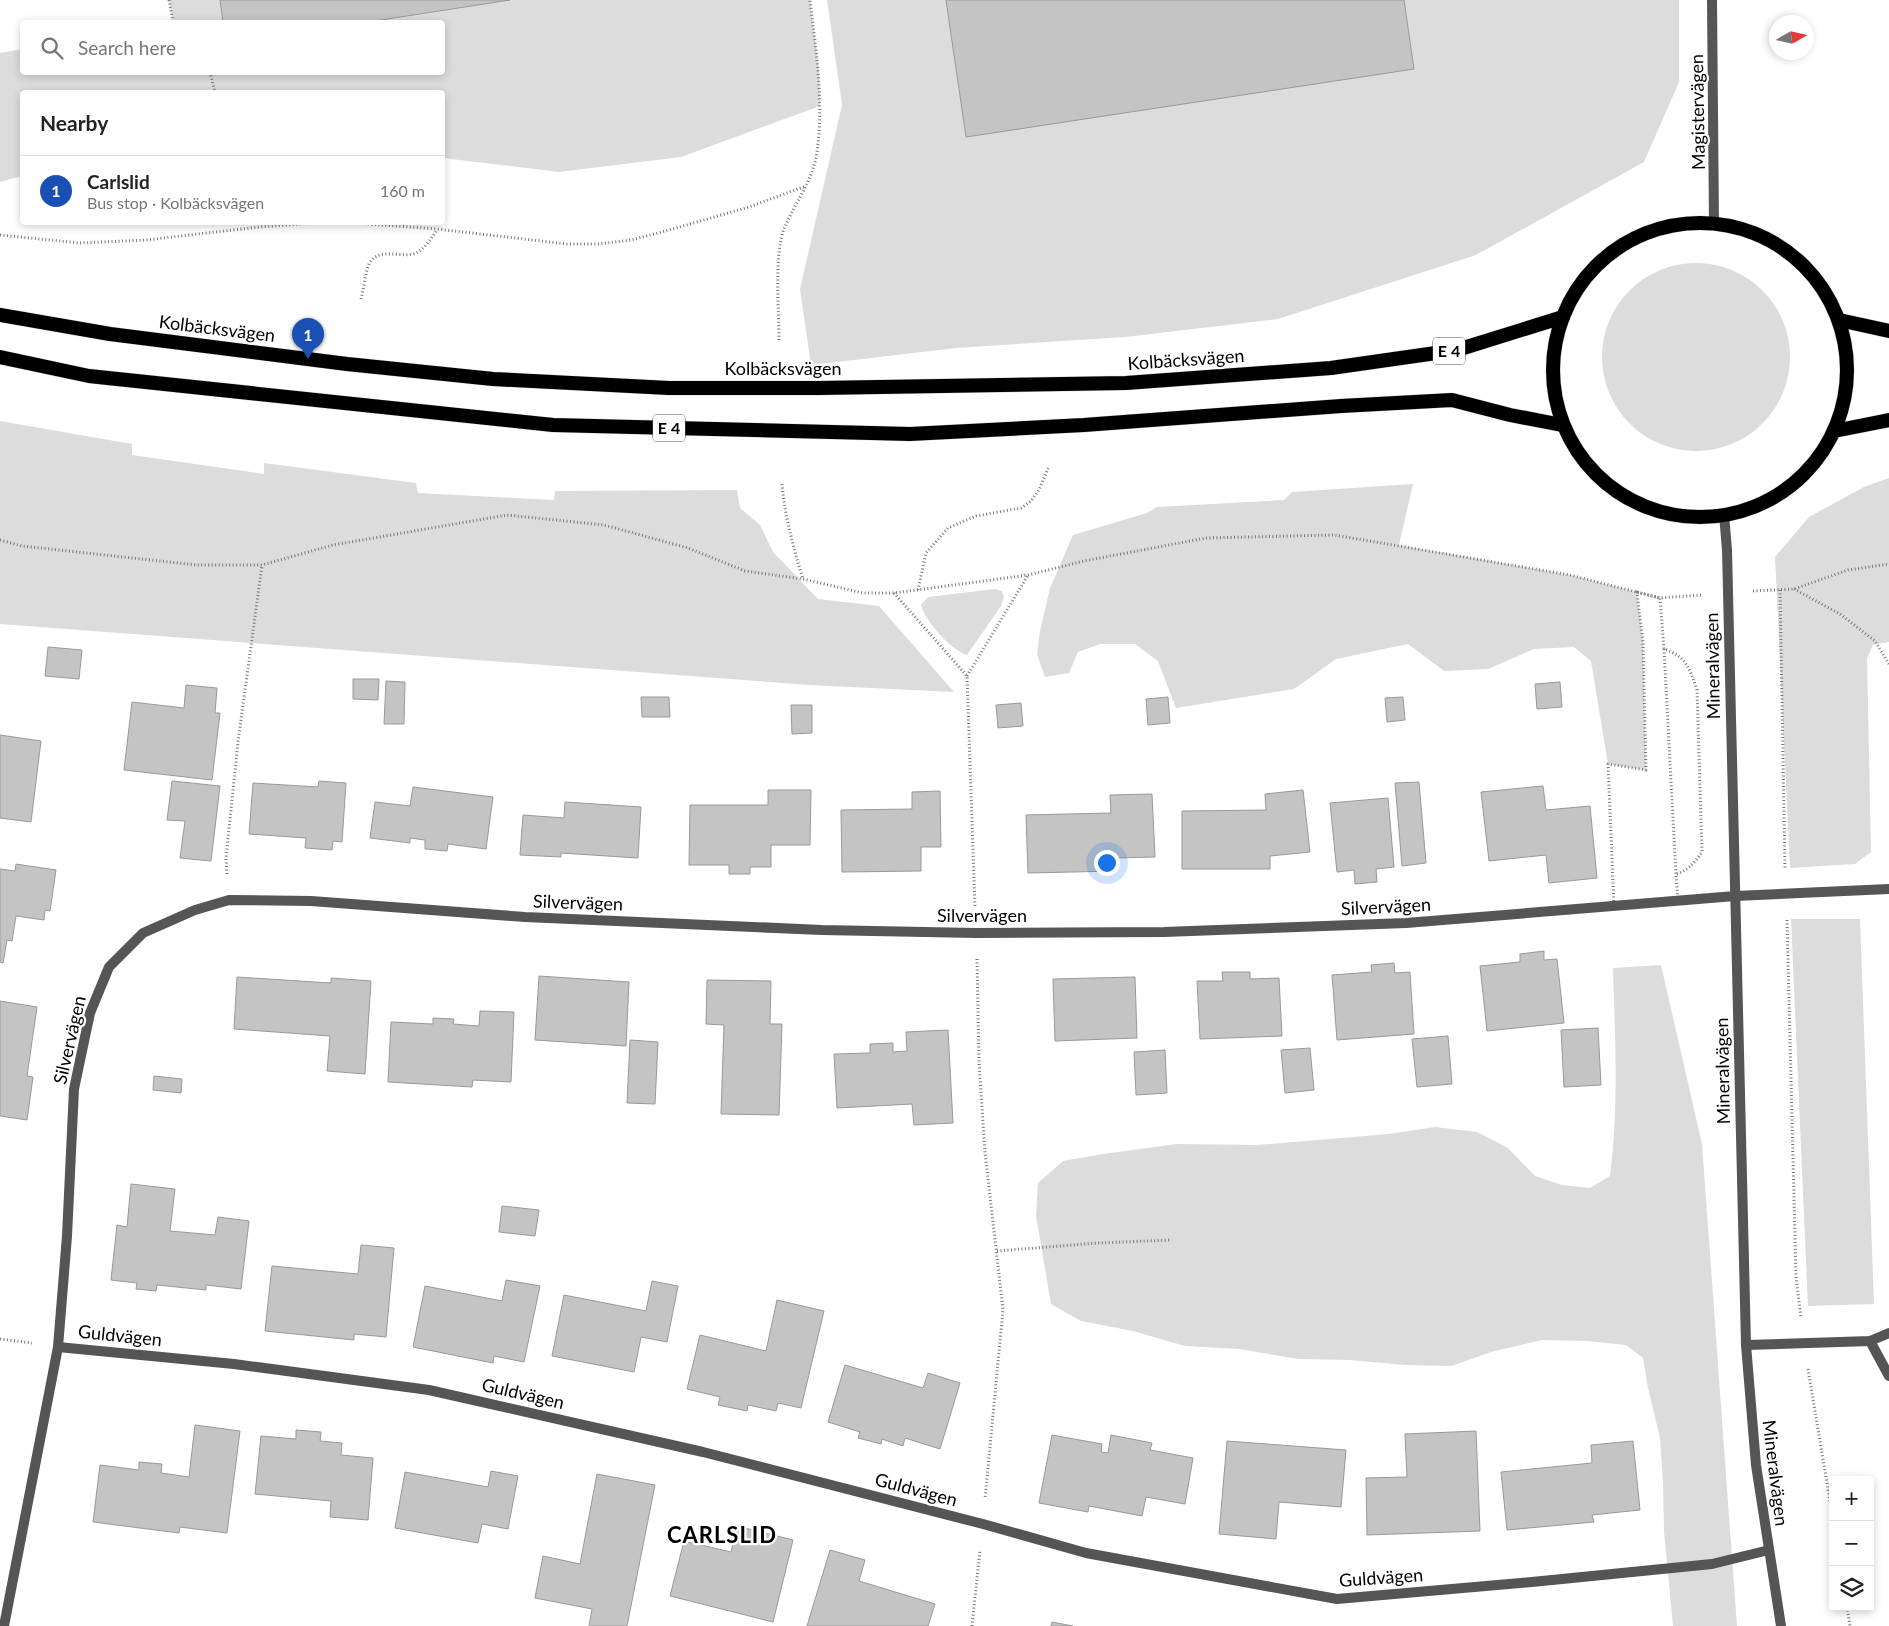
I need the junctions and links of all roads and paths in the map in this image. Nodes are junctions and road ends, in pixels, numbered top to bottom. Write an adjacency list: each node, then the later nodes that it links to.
1 (169, 0): 4 (path)
2 (810, 0): 7 (path)
3 (1712, 0): 8 (street, Magistervägen)
4 (173, 20)
5 (211, 75): 6 (path)
6 (214, 90)
7 (806, 186): 11 (path); 18 (path)
8 (1714, 224): 15 (highway); 16 (highway)
9 (264, 225): 12 (path)
10 (382, 225): 11 (path)
11 (437, 229): 13 (path)
12 (0, 235)
13 (361, 298)
14 (0, 315): 15 (highway, Kolbäcksvägen / E 4)
15 (1563, 317): 21 (highway)
16 (1839, 320): 17 (highway); 22 (highway)
17 (1889, 331)
18 (779, 340)
19 (0, 357): 21 (highway, E 4)
20 (1889, 420): 22 (highway)
21 (1562, 425): 25 (highway)
22 (1834, 431): 25 (highway)
23 (1049, 466): 32 (path)
24 (782, 484): 30 (path)
25 (1724, 514): 35 (street, Mineralvägen)
26 (0, 540): 28 (path)
27 (1889, 564): 31 (path)
28 (262, 565): 30 (path); 45 (path)
29 (1028, 575): 32 (path); 34 (path); 40 (path)
30 (803, 579): 36 (path)
31 (1794, 589): 33 (path); 39 (path)
32 (918, 590): 36 (path)
33 (1780, 590): 35 (path); 43 (path)
34 (1637, 592): 37 (path); 47 (path)
35 (1727, 592): 37 (path); 44 (street, Mineralvägen)
36 (894, 593): 40 (path)
37 (1660, 598): 38 (path)
38 (1664, 649): 41 (path); 41 (path)
39 (1889, 664)
40 (967, 676): 48 (path)
41 (1676, 874): 46 (path)
42 (1889, 889): 43 (street)
43 (1786, 893): 44 (street); 54 (path)
44 (1735, 896): 46 (street); 55 (street, Mineralvägen)
45 (229, 900): 48 (street, Silvervägen); 56 (street, Silvervägen)
46 (1678, 901): 47 (path)
47 (1614, 906): 48 (street, Silvervägen)
48 (976, 933): 50 (path)
49 (1171, 1240): 50 (path)
50 (997, 1251): 59 (path)
51 (1889, 1333): 53 (street)
52 (0, 1339): 56 (path)
53 (1870, 1341): 54 (street); 57 (street)
54 (1804, 1342): 55 (street); 58 (path)
55 (1746, 1345): 60 (street, Mineralvägen)
56 (58, 1346): 59 (street, Guldvägen); 62 (street, Silvervägen)
57 (1889, 1376)
58 (1829, 1495)
59 (983, 1524): 60 (street, Guldvägen); 63 (path)
60 (1769, 1550): 64 (street, Mineralvägen)
61 (1848, 1611): 65 (path)
62 (4, 1626)
63 (972, 1626)
64 (1781, 1626)
65 (1850, 1626)

